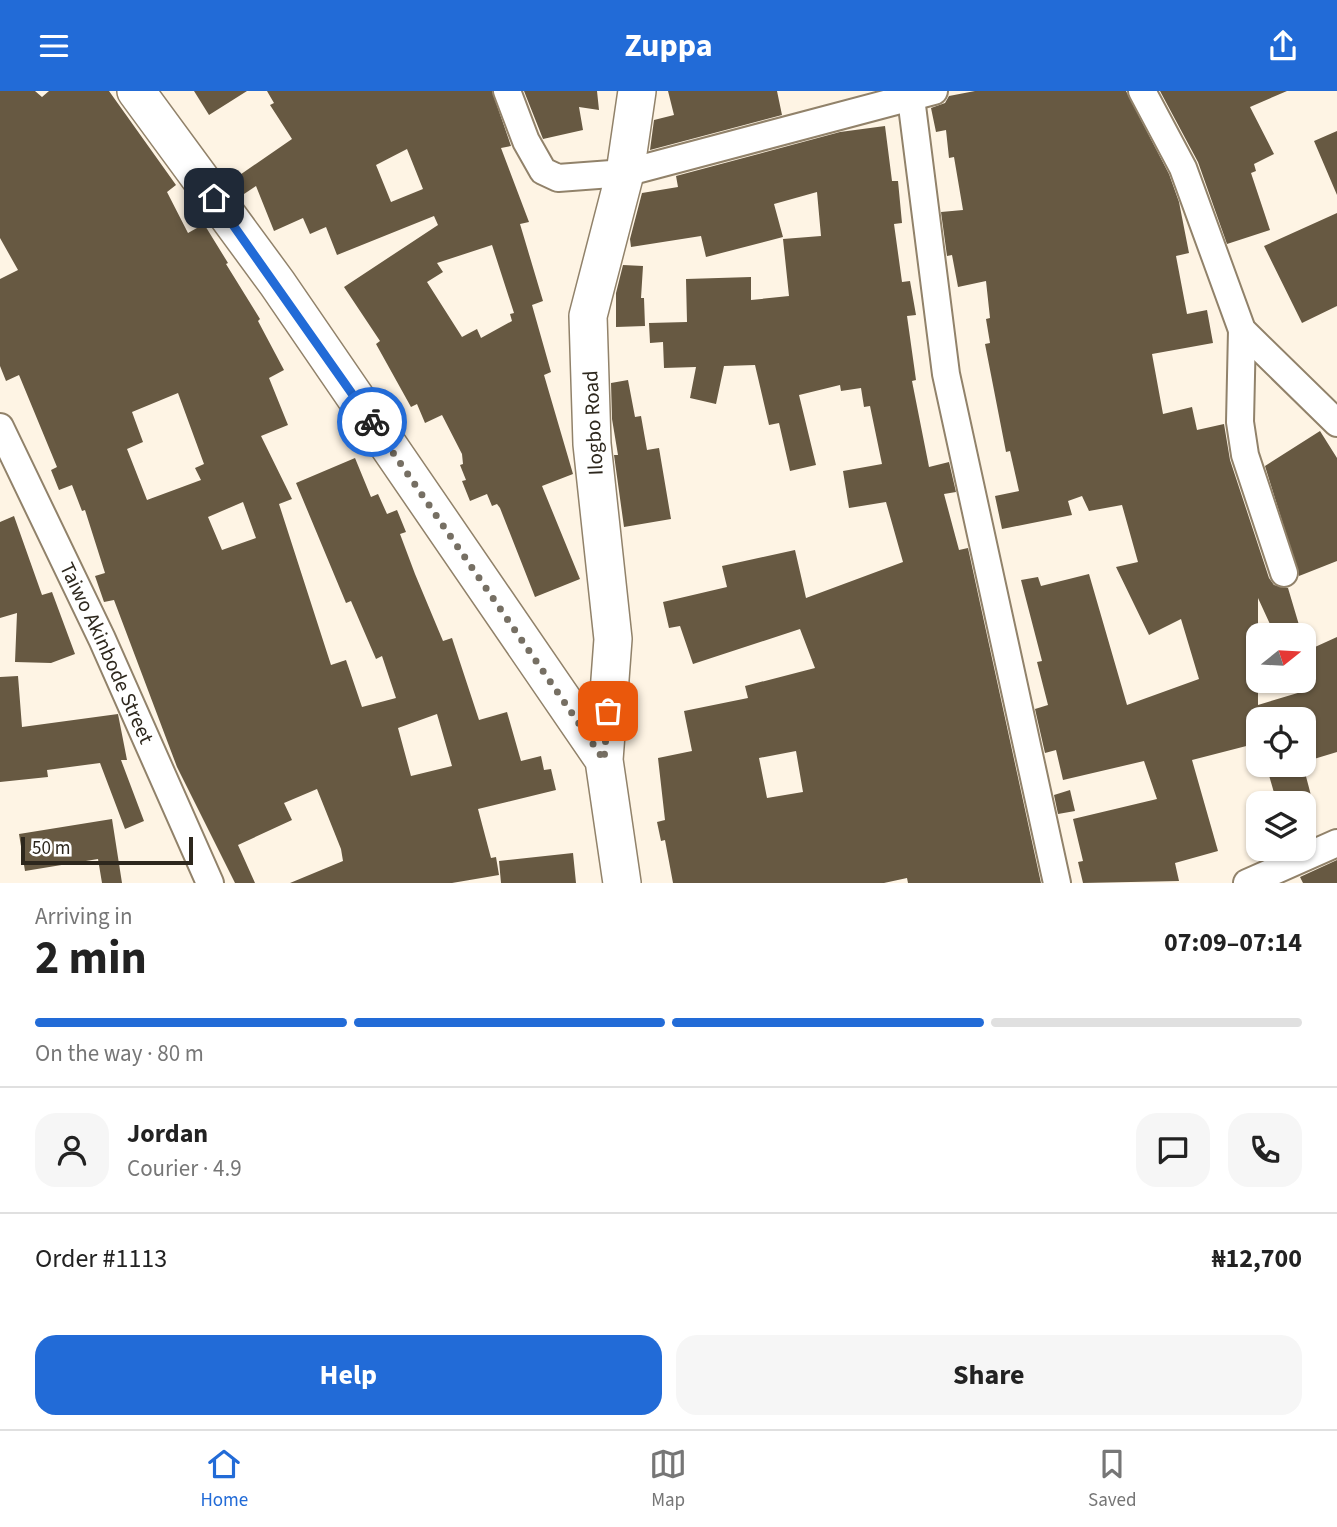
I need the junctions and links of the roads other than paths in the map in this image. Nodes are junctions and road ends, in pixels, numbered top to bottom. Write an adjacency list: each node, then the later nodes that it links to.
1 (136, 91): 11 (main road)
2 (507, 91): 6 (street)
3 (637, 91): 6 (main road, Ilogbo Road)
4 (1142, 91): 7 (street)
5 (922, 95): 6 (street); 15 (street)
6 (625, 173): 11 (main road, Ilogbo Road)
7 (1242, 330): 8 (street); 10 (street)
8 (1337, 423)
9 (0, 427): 13 (street, Taiwo Akinbode Street)
10 (1284, 573)
11 (604, 760): 14 (main road)
12 (1337, 843): 16 (street)
13 (209, 883)
14 (622, 883)
15 (1057, 883)
16 (1247, 883)

